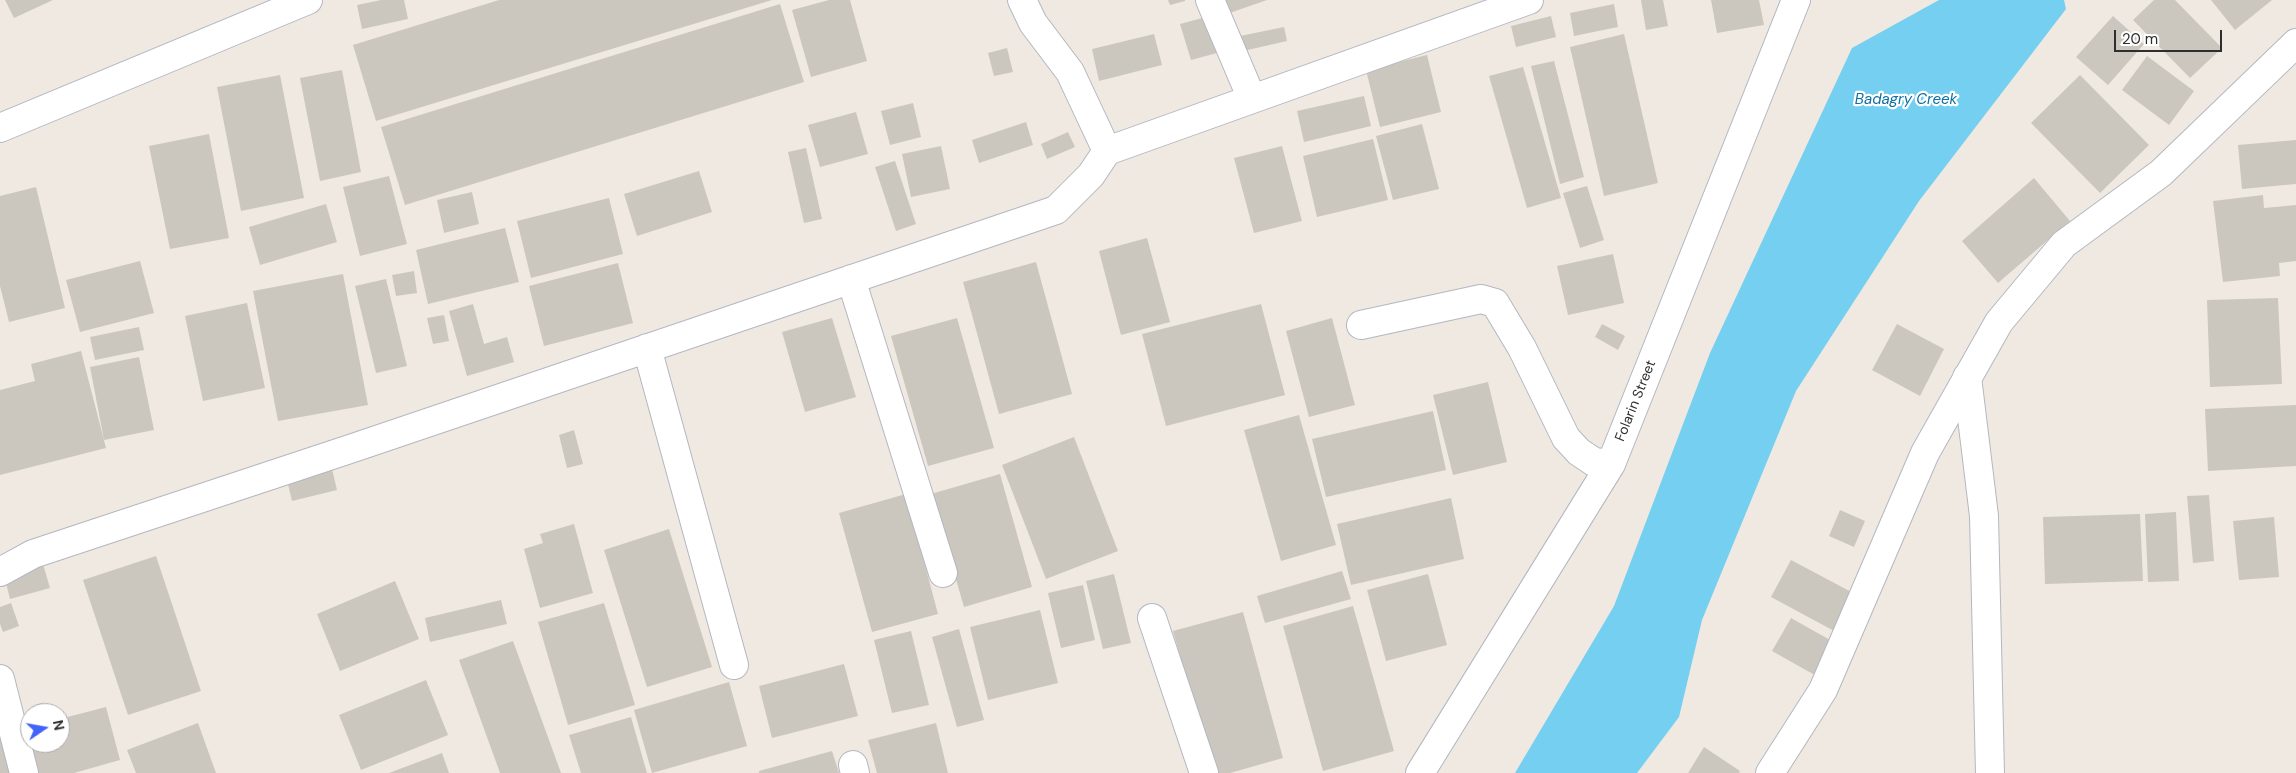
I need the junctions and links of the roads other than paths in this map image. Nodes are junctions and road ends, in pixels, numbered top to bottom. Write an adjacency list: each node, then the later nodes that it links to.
1 (308, 0): 8 (street)
2 (1022, 0): 9 (street)
3 (1210, 0): 7 (street)
4 (1529, 0): 7 (street)
5 (1796, 0): 14 (street, Folarin Street)
6 (2296, 43): 13 (street)
7 (1252, 99): 9 (street)
8 (0, 128)
9 (1107, 152): 10 (street)
10 (851, 279): 12 (street); 16 (street)
11 (1361, 325): 14 (street)
12 (647, 348): 15 (street); 18 (street)
13 (1967, 378): 23 (street); 24 (street)
14 (1611, 464): 22 (street, Folarin Street)
15 (0, 572)
16 (943, 573)
17 (1152, 618): 21 (street)
18 (734, 665)
19 (0, 679): 20 (street)
20 (24, 773)
21 (1204, 773)
22 (1420, 773)
23 (1770, 773)
24 (1990, 773)

